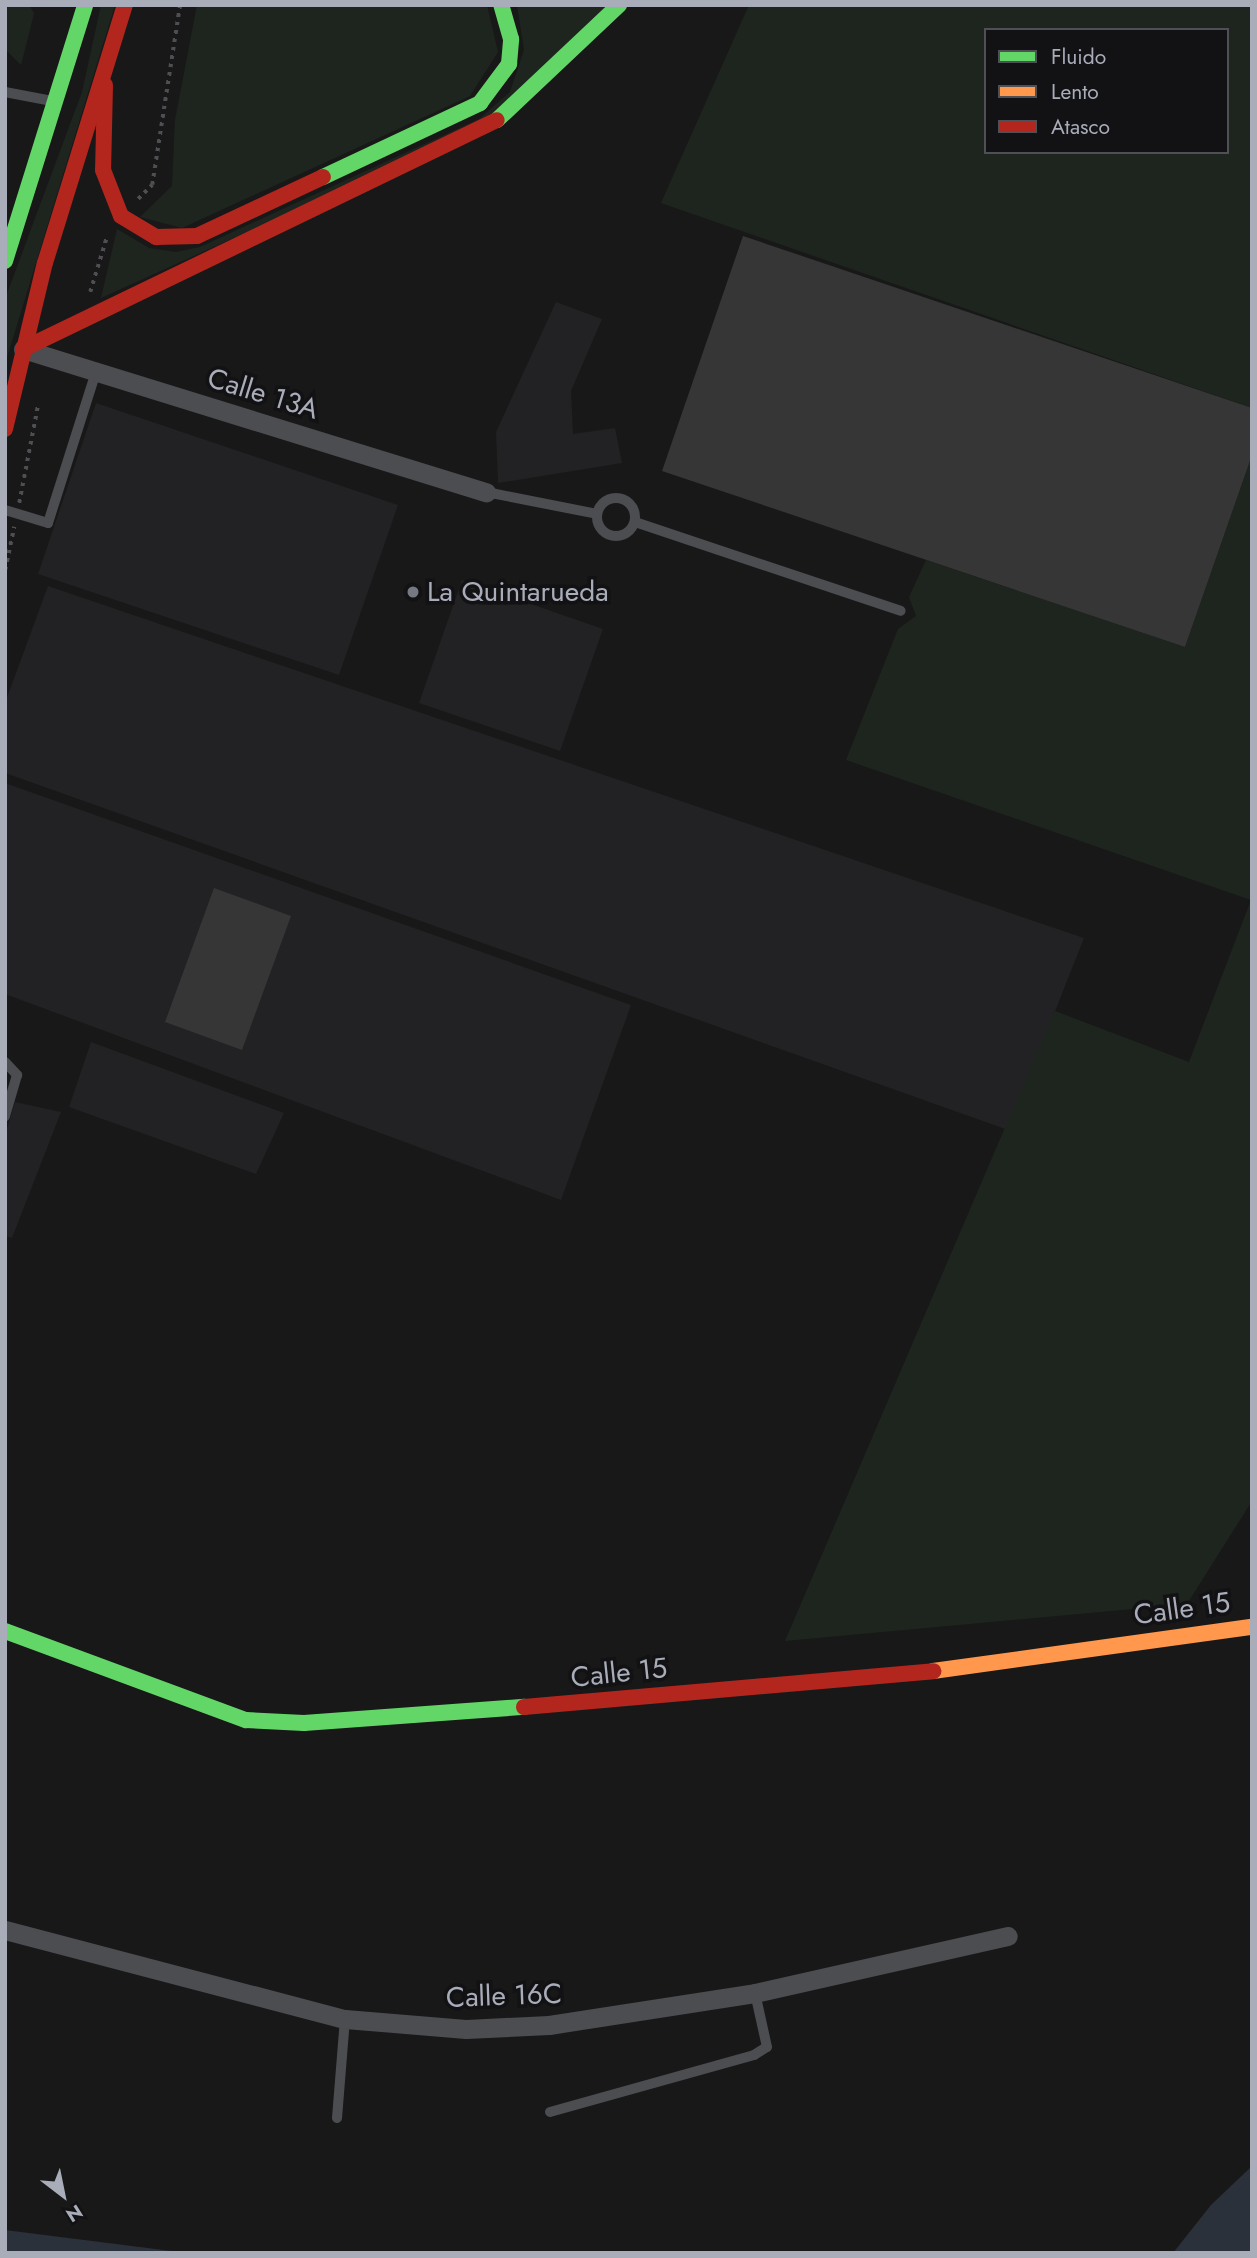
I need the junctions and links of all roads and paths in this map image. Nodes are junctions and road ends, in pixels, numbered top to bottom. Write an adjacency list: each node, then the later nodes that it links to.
1 (69, 5): 7 (main road)
2 (85, 5): 7 (main road)
3 (125, 5): 8 (main road)
4 (180, 5): 11 (path)
5 (500, 5): 8 (main road)
6 (619, 5): 17 (main road)
7 (82, 22): 10 (main road)
8 (106, 85): 17 (main road)
9 (5, 92): 10 (lane)
10 (60, 103): 12 (main road)
11 (152, 186)
12 (30, 190): 13 (street); 15 (main road)
13 (5, 194)
14 (109, 228): 16 (path)
15 (5, 261)
16 (86, 305)
17 (23, 349): 18 (street, Calle 13A); 20 (main road)
18 (96, 372): 21 (street, Calle 13A); 23 (lane)
19 (39, 398): 23 (path)
20 (5, 429)
21 (486, 492): 24 (lane)
22 (5, 510): 23 (lane)
23 (17, 514): 26 (path)
24 (597, 514): 25 (lane); 25 (lane)
25 (635, 522): 27 (lane)
26 (5, 570)
27 (901, 611)
28 (5, 1062): 29 (lane)
29 (5, 1116)
30 (1252, 1627): 31 (main road, Calle 15)
31 (5, 1631)
32 (5, 1930): 35 (street, Calle 16C)
33 (1008, 1936): 34 (street, Calle 16C)
34 (755, 1993): 35 (street, Calle 16C); 36 (lane)
35 (345, 2020): 37 (lane)
36 (550, 2112)
37 (337, 2118)

